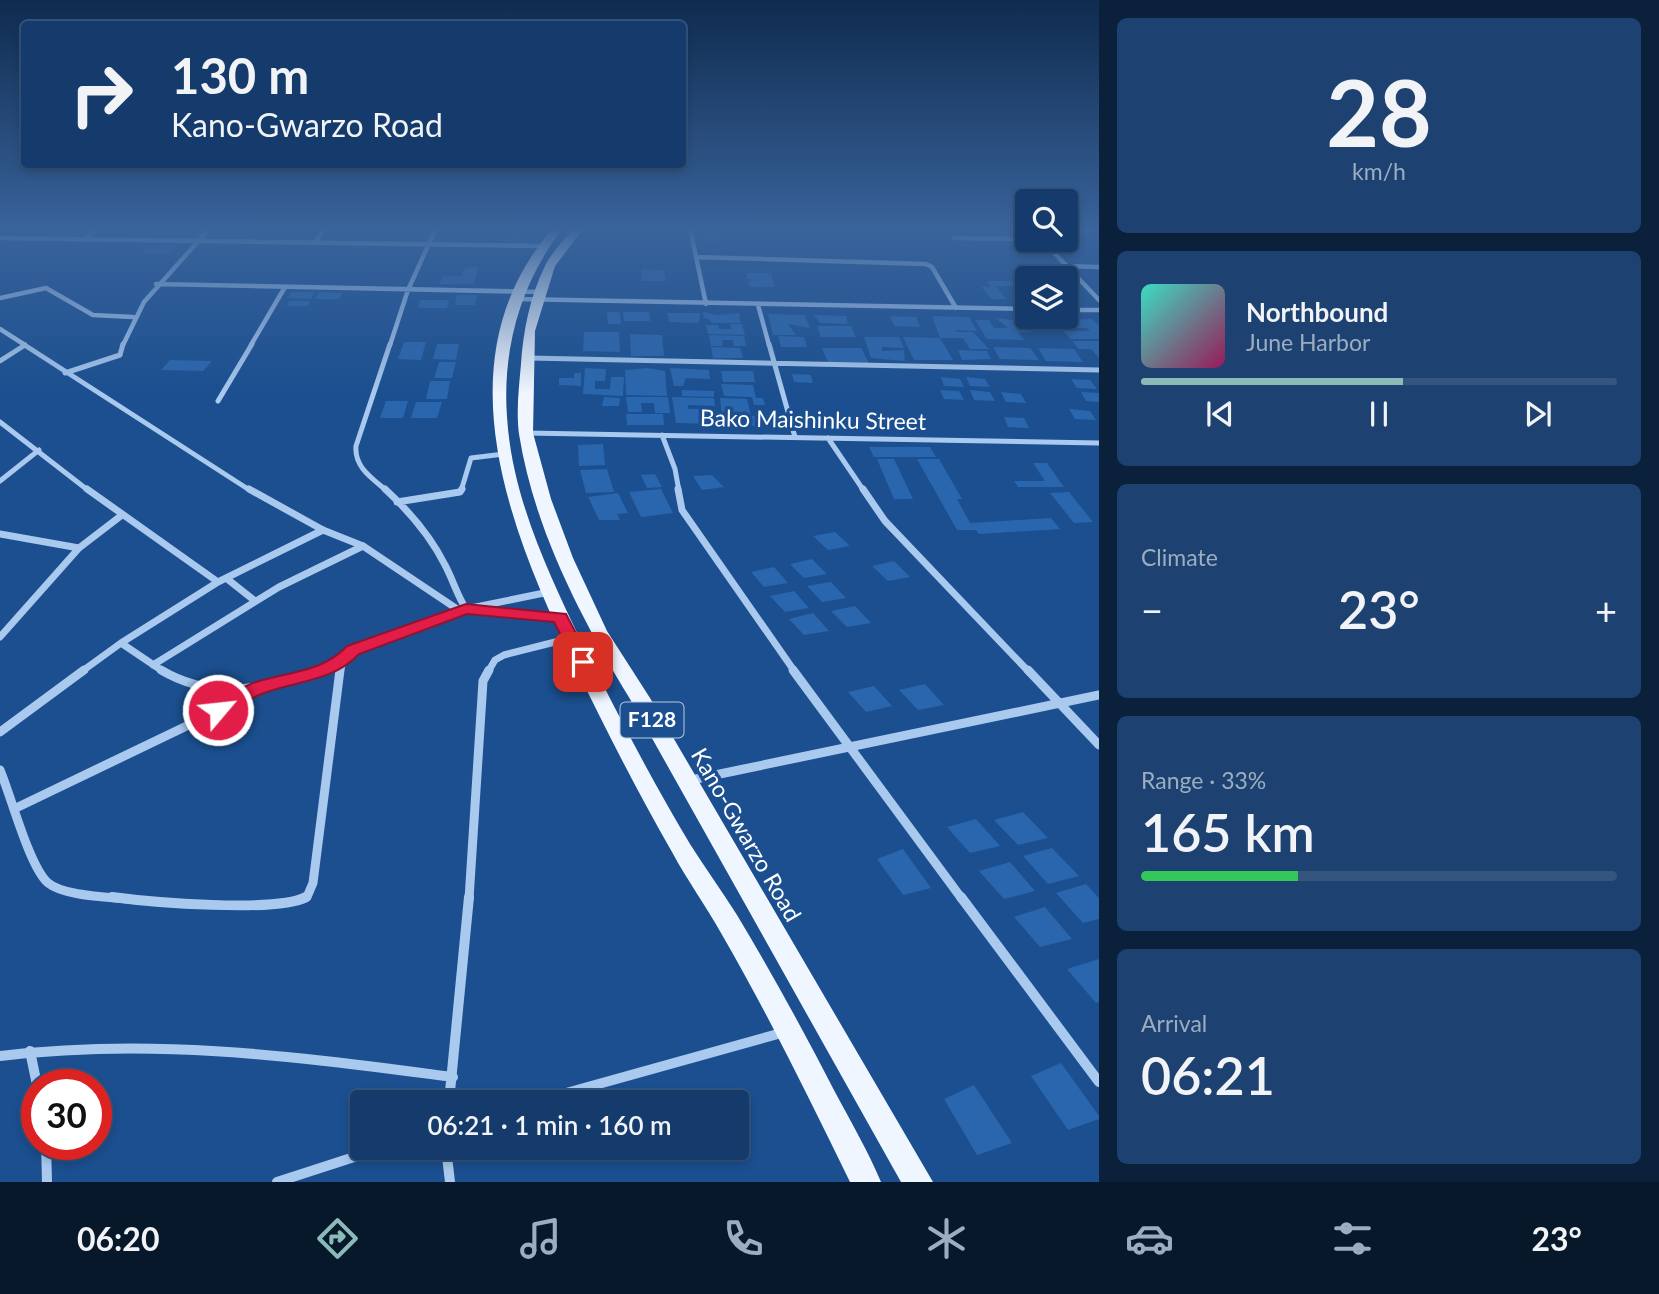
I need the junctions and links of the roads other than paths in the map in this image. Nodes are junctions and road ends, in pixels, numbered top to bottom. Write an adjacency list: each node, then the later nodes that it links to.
1 (411, 283): 9 (street)
2 (523, 283): 10 (main road, F128)
3 (544, 283): 11 (main road, Kano-Gwarzo Road / F128)
4 (702, 283): 14 (street)
5 (942, 283): 16 (street)
6 (1083, 283): 13 (street)
7 (156, 284): 8 (street); 20 (street)
8 (285, 287): 9 (street); 28 (street)
9 (408, 290): 10 (street); 38 (street)
10 (517, 295): 11 (street); 36 (main road, F128)
11 (539, 296): 14 (street); 23 (main road, Kano-Gwarzo Road / F128)
12 (0, 298): 20 (street)
13 (1099, 300)
14 (706, 304): 15 (street)
15 (758, 305): 16 (street); 25 (street)
16 (956, 307): 17 (street)
17 (1015, 309)
18 (1078, 310): 19 (street)
19 (1099, 310)
20 (133, 317): 27 (street)
21 (0, 329): 22 (street)
22 (24, 345): 24 (street); 27 (street)
23 (528, 358): 25 (street); 30 (main road, Kano-Gwarzo Road / F128)
24 (0, 361)
25 (773, 364): 26 (street); 32 (street)
26 (1099, 370)
27 (65, 373): 40 (street)
28 (218, 401)
29 (0, 422): 35 (street)
30 (526, 433): 31 (street, Bako Maishinku Street); 62 (main road, Kano-Gwarzo Road / F128)
31 (662, 436): 32 (street, Bako Maishinku Street); 60 (street)
32 (795, 437): 33 (street, Bako Maishinku Street)
33 (828, 438): 34 (street, Bako Maishinku Street); 57 (street)
34 (1099, 443)
35 (39, 450): 37 (street); 39 (street)
36 (504, 454): 38 (street); 46 (main road, F128)
37 (0, 481)
38 (397, 502): 48 (street)
39 (122, 515): 43 (street); 45 (street)
40 (323, 530): 42 (street); 44 (street)
41 (1, 536): 43 (street)
42 (363, 547): 47 (street); 48 (street)
43 (79, 548): 50 (street)
44 (226, 578): 45 (street); 47 (street)
45 (218, 582): 52 (street)
46 (549, 592): 48 (street); 49 (main road, F128)
47 (255, 601): 54 (street)
48 (464, 610): 49 (street); 53 (street)
49 (560, 617): 51 (main road, F128)
50 (0, 637)
51 (571, 638): 64 (main road, F128); 68 (street)
52 (121, 643): 54 (street); 58 (street)
53 (341, 663): 55 (street); 63 (street)
54 (153, 665): 55 (street)
55 (260, 687): 63 (street)
56 (1099, 695): 57 (street)
57 (1060, 705): 59 (street); 60 (street)
58 (0, 732)
59 (1099, 745)
60 (849, 748): 62 (street); 69 (street)
61 (0, 771): 63 (street)
62 (687, 781): 79 (main road, Kano-Gwarzo Road / F128)
63 (16, 808)
64 (789, 1030): 71 (street); 78 (main road, F128)
65 (30, 1051): 66 (street); 67 (street); 68 (street)
66 (0, 1056)
67 (34, 1069)
68 (453, 1077): 70 (street)
69 (1099, 1082)
70 (451, 1090)
71 (576, 1090)
72 (350, 1158): 76 (street)
73 (46, 1160): 75 (street)
74 (447, 1160): 77 (street)
75 (47, 1182)
76 (277, 1182)
77 (450, 1182)
78 (866, 1182)
79 (918, 1182)

